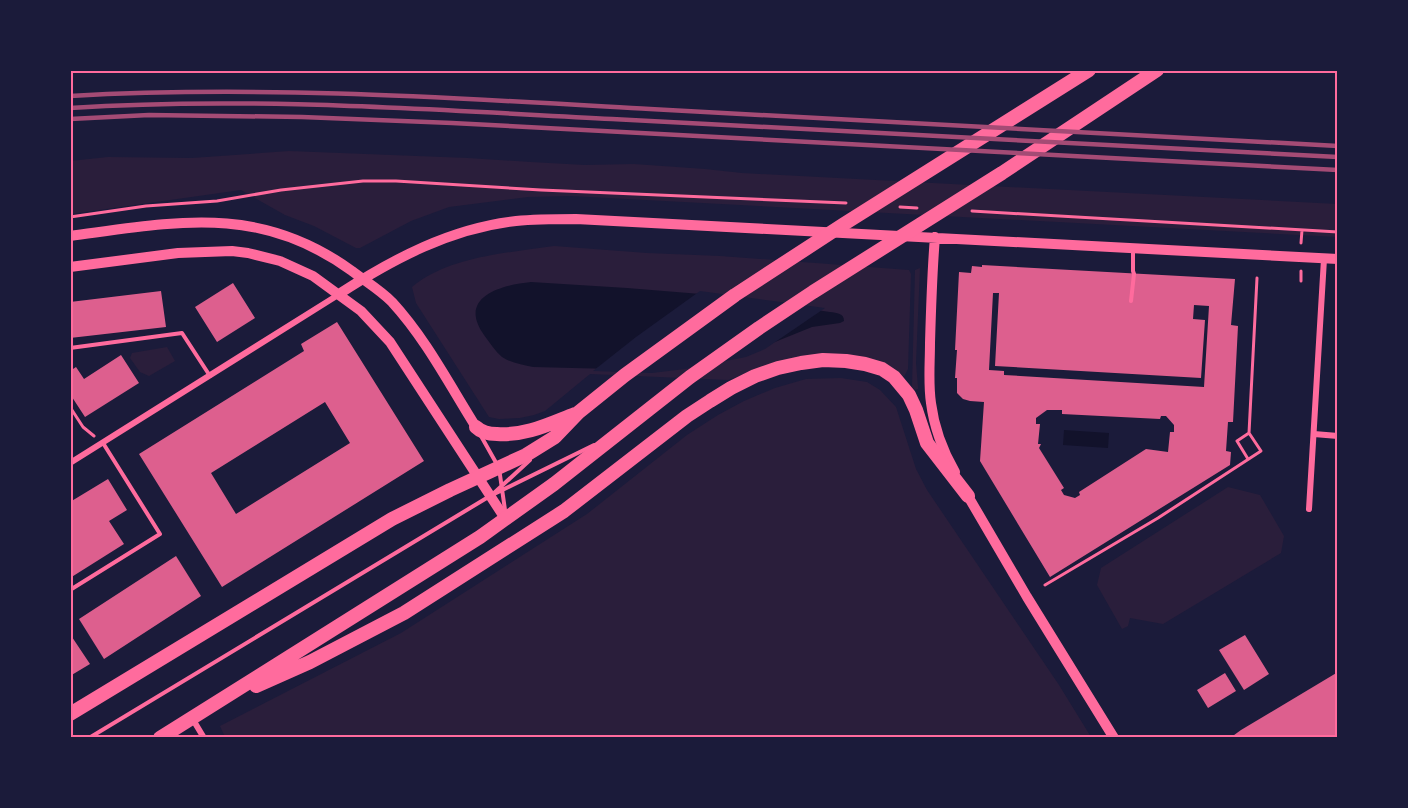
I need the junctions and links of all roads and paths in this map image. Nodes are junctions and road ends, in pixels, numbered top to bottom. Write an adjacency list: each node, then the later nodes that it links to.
1 (1089, 70): 22 (highway)
2 (1157, 70): 24 (highway)
3 (847, 203): 7 (path)
4 (890, 206): 5 (path)
5 (923, 208)
6 (970, 211): 8 (path)
7 (70, 217)
8 (1338, 232)
9 (70, 236): 16 (street)
10 (935, 237): 11 (street); 16 (street); 36 (street)
11 (1133, 248): 12 (street); 18 (lane)
12 (1324, 259): 13 (street); 26 (street)
13 (1338, 259)
14 (70, 267): 17 (street)
15 (1257, 278): 25 (path)
16 (363, 279): 17 (street); 23 (street)
17 (339, 294): 20 (street); 33 (street)
18 (1131, 301)
19 (70, 348): 20 (lane)
20 (210, 376): 29 (street)
21 (70, 408): 29 (path)
22 (579, 412): 23 (highway); 28 (highway)
23 (476, 427): 32 (lane)
24 (622, 431): 34 (lane); 38 (highway)
25 (1249, 433): 30 (path); 30 (path)
26 (1314, 434): 27 (street); 37 (street)
27 (1338, 436)
28 (555, 437): 32 (highway); 34 (lane)
29 (103, 443): 31 (street); 40 (lane)
30 (1248, 459): 39 (path)
31 (70, 463)
32 (499, 468): 33 (highway); 34 (lane)
33 (478, 477): 35 (street); 42 (highway)
34 (502, 488): 35 (lane); 38 (lane)
35 (490, 496): 38 (street); 44 (lane)
36 (968, 496): 41 (highway); 47 (street)
37 (1309, 508)
38 (506, 520): 41 (highway)
39 (1045, 585)
40 (70, 590)
41 (210, 706): 43 (highway)
42 (70, 714)
43 (192, 718): 45 (highway); 46 (street)
44 (89, 738)
45 (160, 738)
46 (204, 738)
47 (1114, 738)

